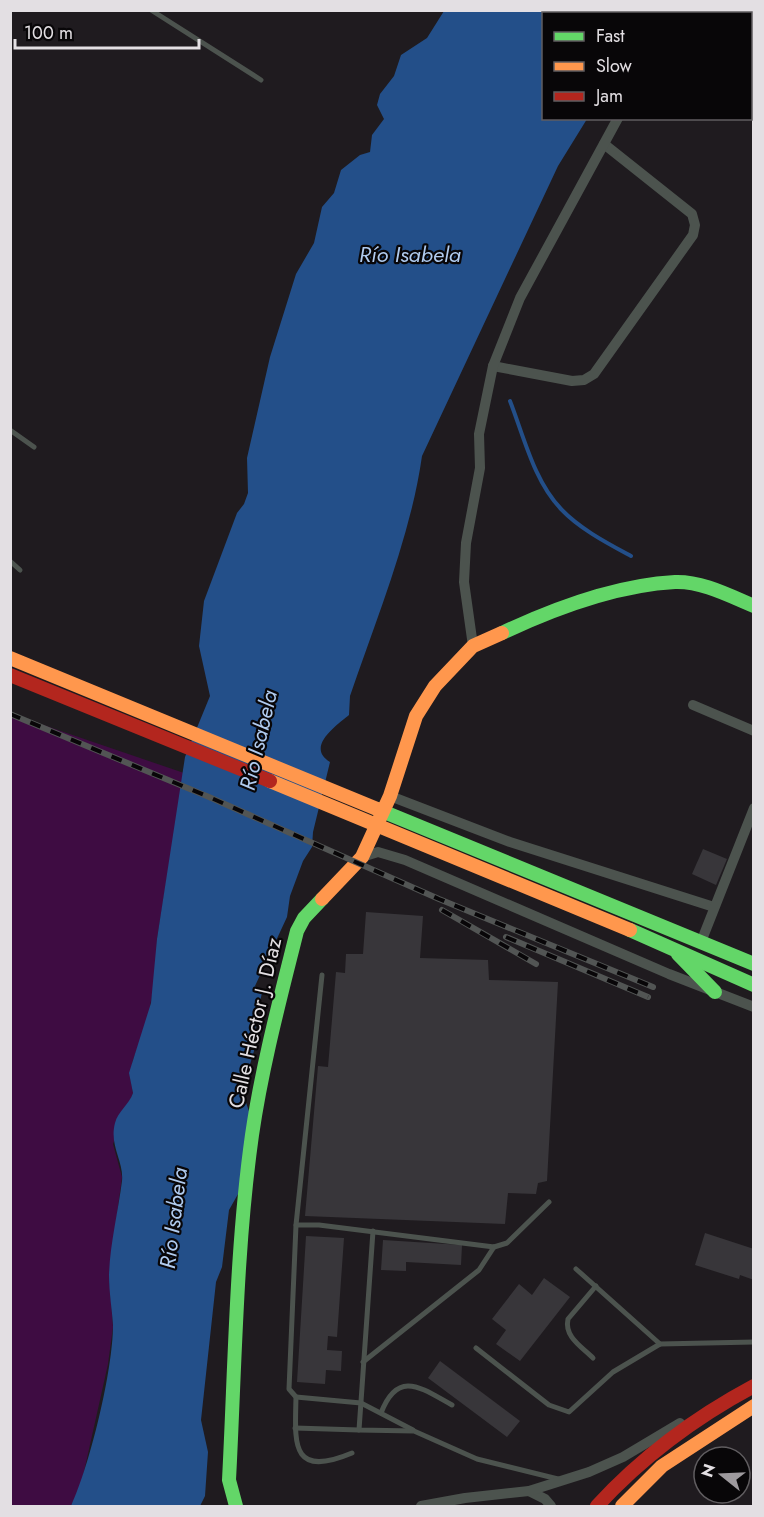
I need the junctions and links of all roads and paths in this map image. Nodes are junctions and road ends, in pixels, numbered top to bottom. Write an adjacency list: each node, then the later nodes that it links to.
1 (151, 10): 2 (lane)
2 (261, 80)
3 (617, 120): 4 (street)
4 (604, 144): 5 (street); 5 (street)
5 (493, 366): 11 (street)
6 (10, 430): 7 (lane)
7 (34, 447)
8 (10, 561): 9 (lane)
9 (20, 570)
10 (753, 606): 11 (main road, Calle Héctor J. Díaz)
11 (473, 646): 16 (main road, Calle Héctor J. Díaz)
12 (10, 658): 20 (main road)
13 (10, 675): 21 (main road)
14 (693, 705): 15 (street)
15 (753, 731)
16 (390, 796): 18 (main road, Calle Héctor J. Díaz); 19 (street)
17 (753, 808): 19 (street)
18 (362, 857): 25 (street); 51 (main road, Calle Héctor J. Díaz)
19 (714, 907): 20 (street)
20 (700, 942): 22 (main road)
21 (671, 947): 24 (main road); 25 (main road)
22 (753, 962)
23 (322, 975): 28 (lane)
24 (753, 986)
25 (715, 992): 26 (street)
26 (753, 1007)
27 (549, 1202): 30 (lane)
28 (296, 1225): 29 (lane); 39 (lane)
29 (374, 1232): 30 (lane); 37 (lane)
30 (494, 1247): 37 (lane)
31 (576, 1269): 32 (lane)
32 (596, 1286): 34 (lane); 36 (lane)
33 (753, 1341): 34 (lane)
34 (660, 1344): 35 (lane)
35 (476, 1348)
36 (593, 1358)
37 (363, 1362): 40 (lane)
38 (753, 1386): 41 (main road)
39 (296, 1397): 40 (lane); 45 (lane)
40 (361, 1403): 44 (lane); 46 (lane)
41 (720, 1403): 49 (street); 54 (main road)
42 (452, 1406): 44 (lane)
43 (753, 1406): 55 (main road)
44 (381, 1413): 47 (lane)
45 (295, 1428): 46 (lane); 48 (lane)
46 (359, 1430): 47 (lane)
47 (414, 1431): 49 (lane)
48 (352, 1453)
49 (559, 1479): 50 (street)
50 (529, 1491): 52 (street); 53 (street)
51 (236, 1506)
52 (420, 1506)
53 (551, 1506)
54 (597, 1506)
55 (622, 1506)

